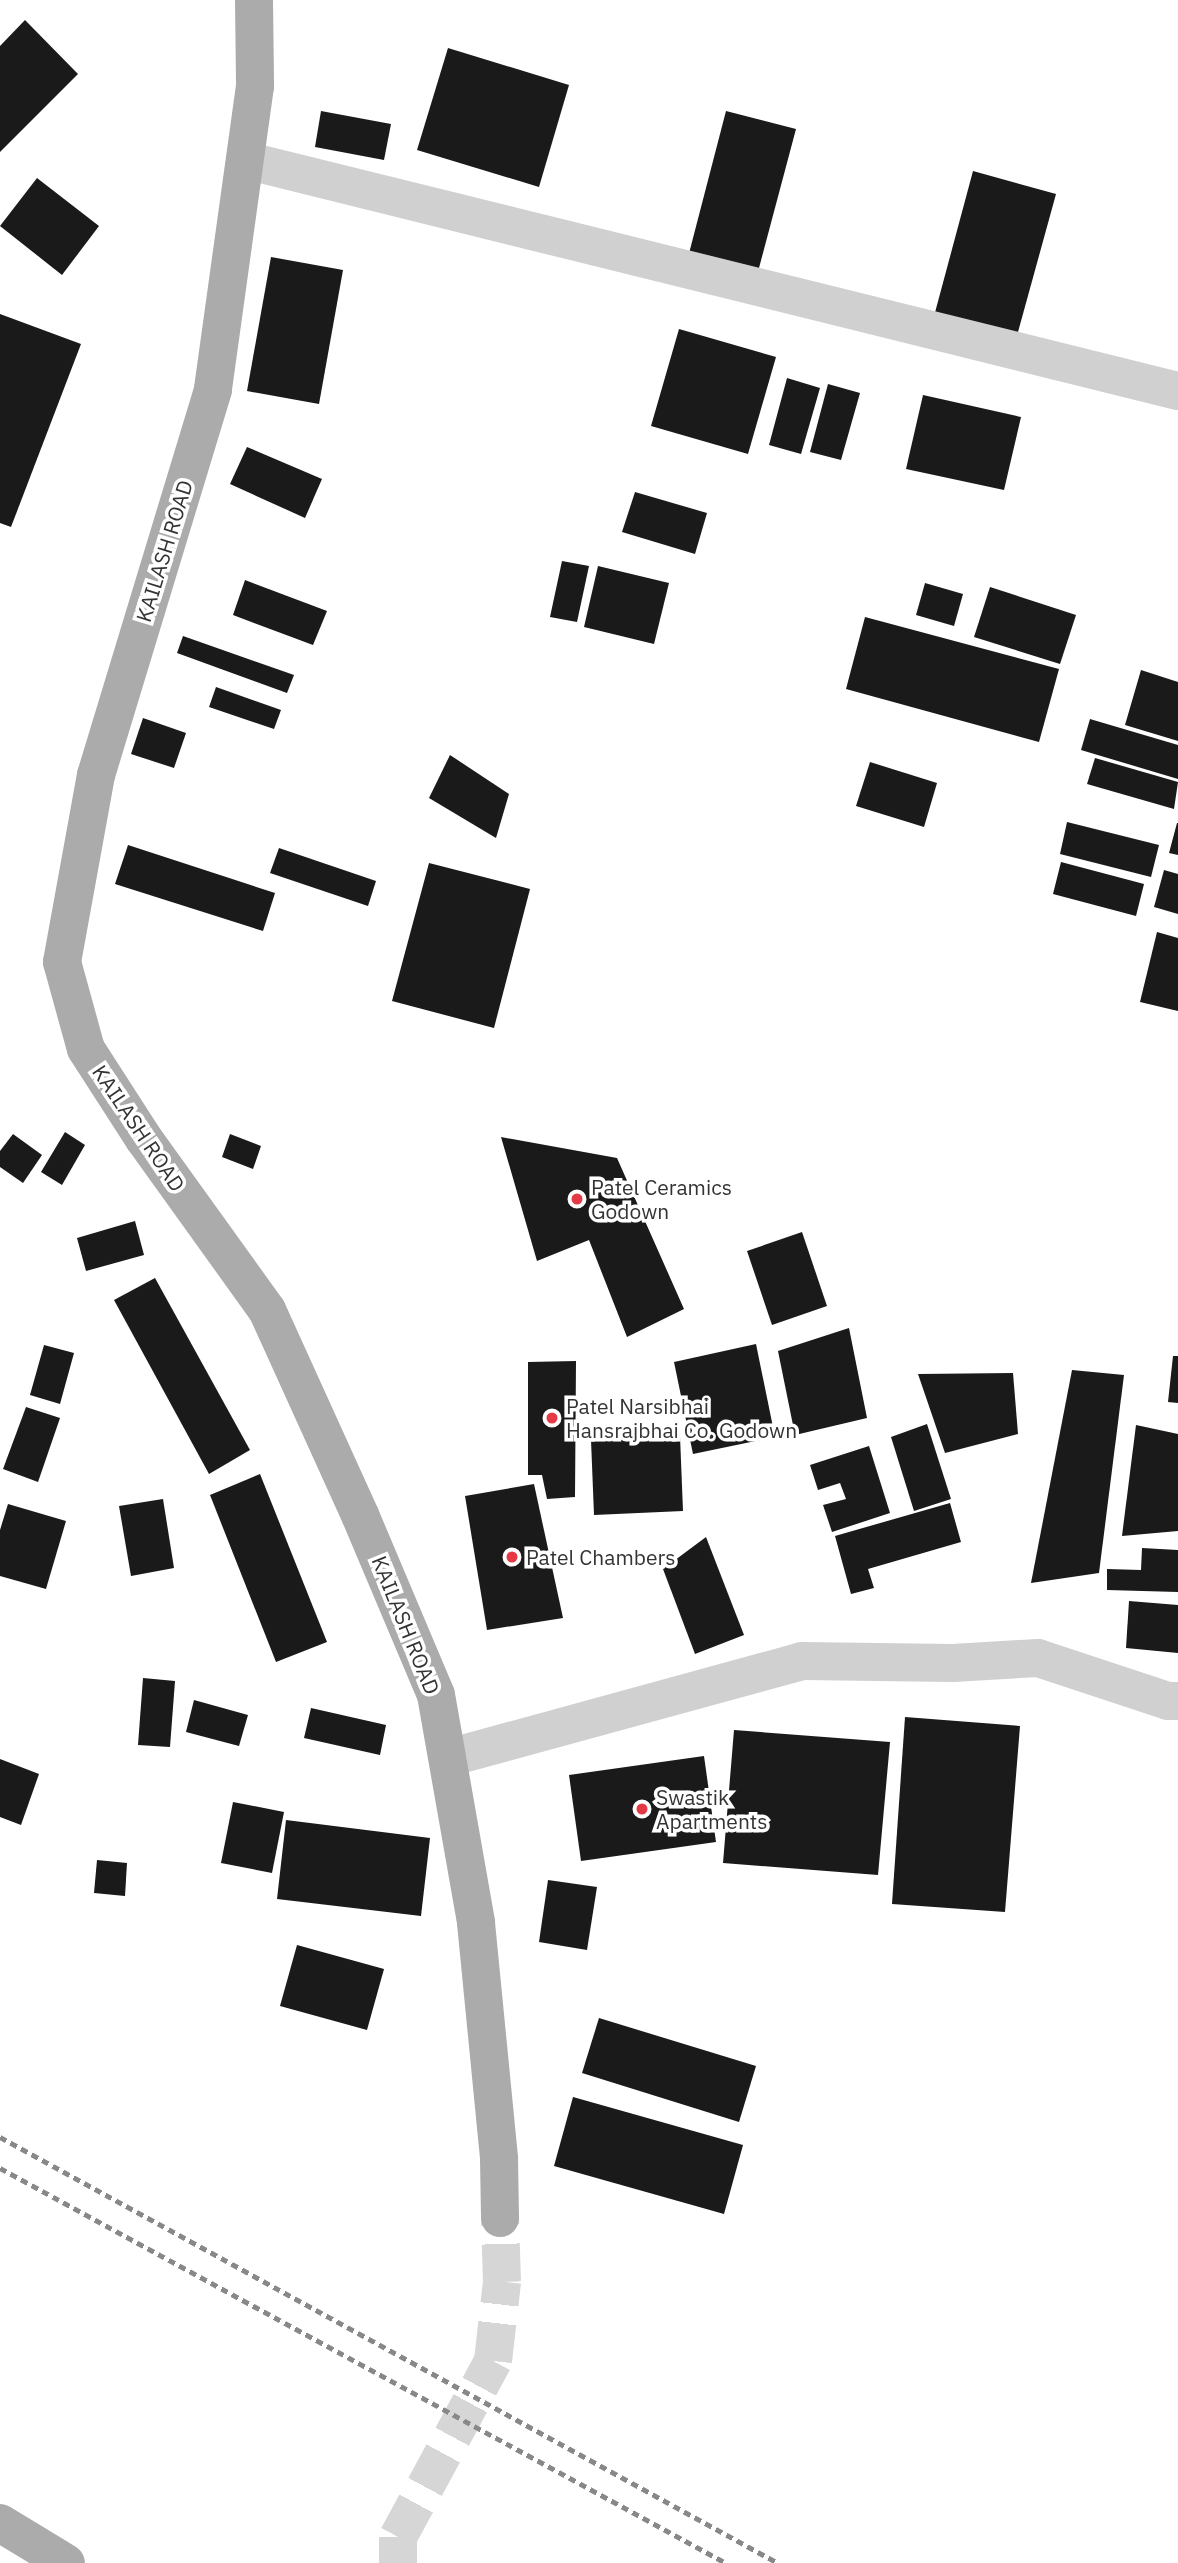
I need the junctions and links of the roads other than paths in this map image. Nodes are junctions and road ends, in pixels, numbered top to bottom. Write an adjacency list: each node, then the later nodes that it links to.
1 (254, 0): 2 (main road, KAILASH ROAD)
2 (245, 160): 3 (street); 5 (main road, KAILASH ROAD)
3 (1178, 391)
4 (1178, 1701): 5 (street)
5 (448, 1758): 6 (main road, KAILASH ROAD)
6 (500, 2218)
7 (0, 2523): 8 (main road)
8 (65, 2563)

